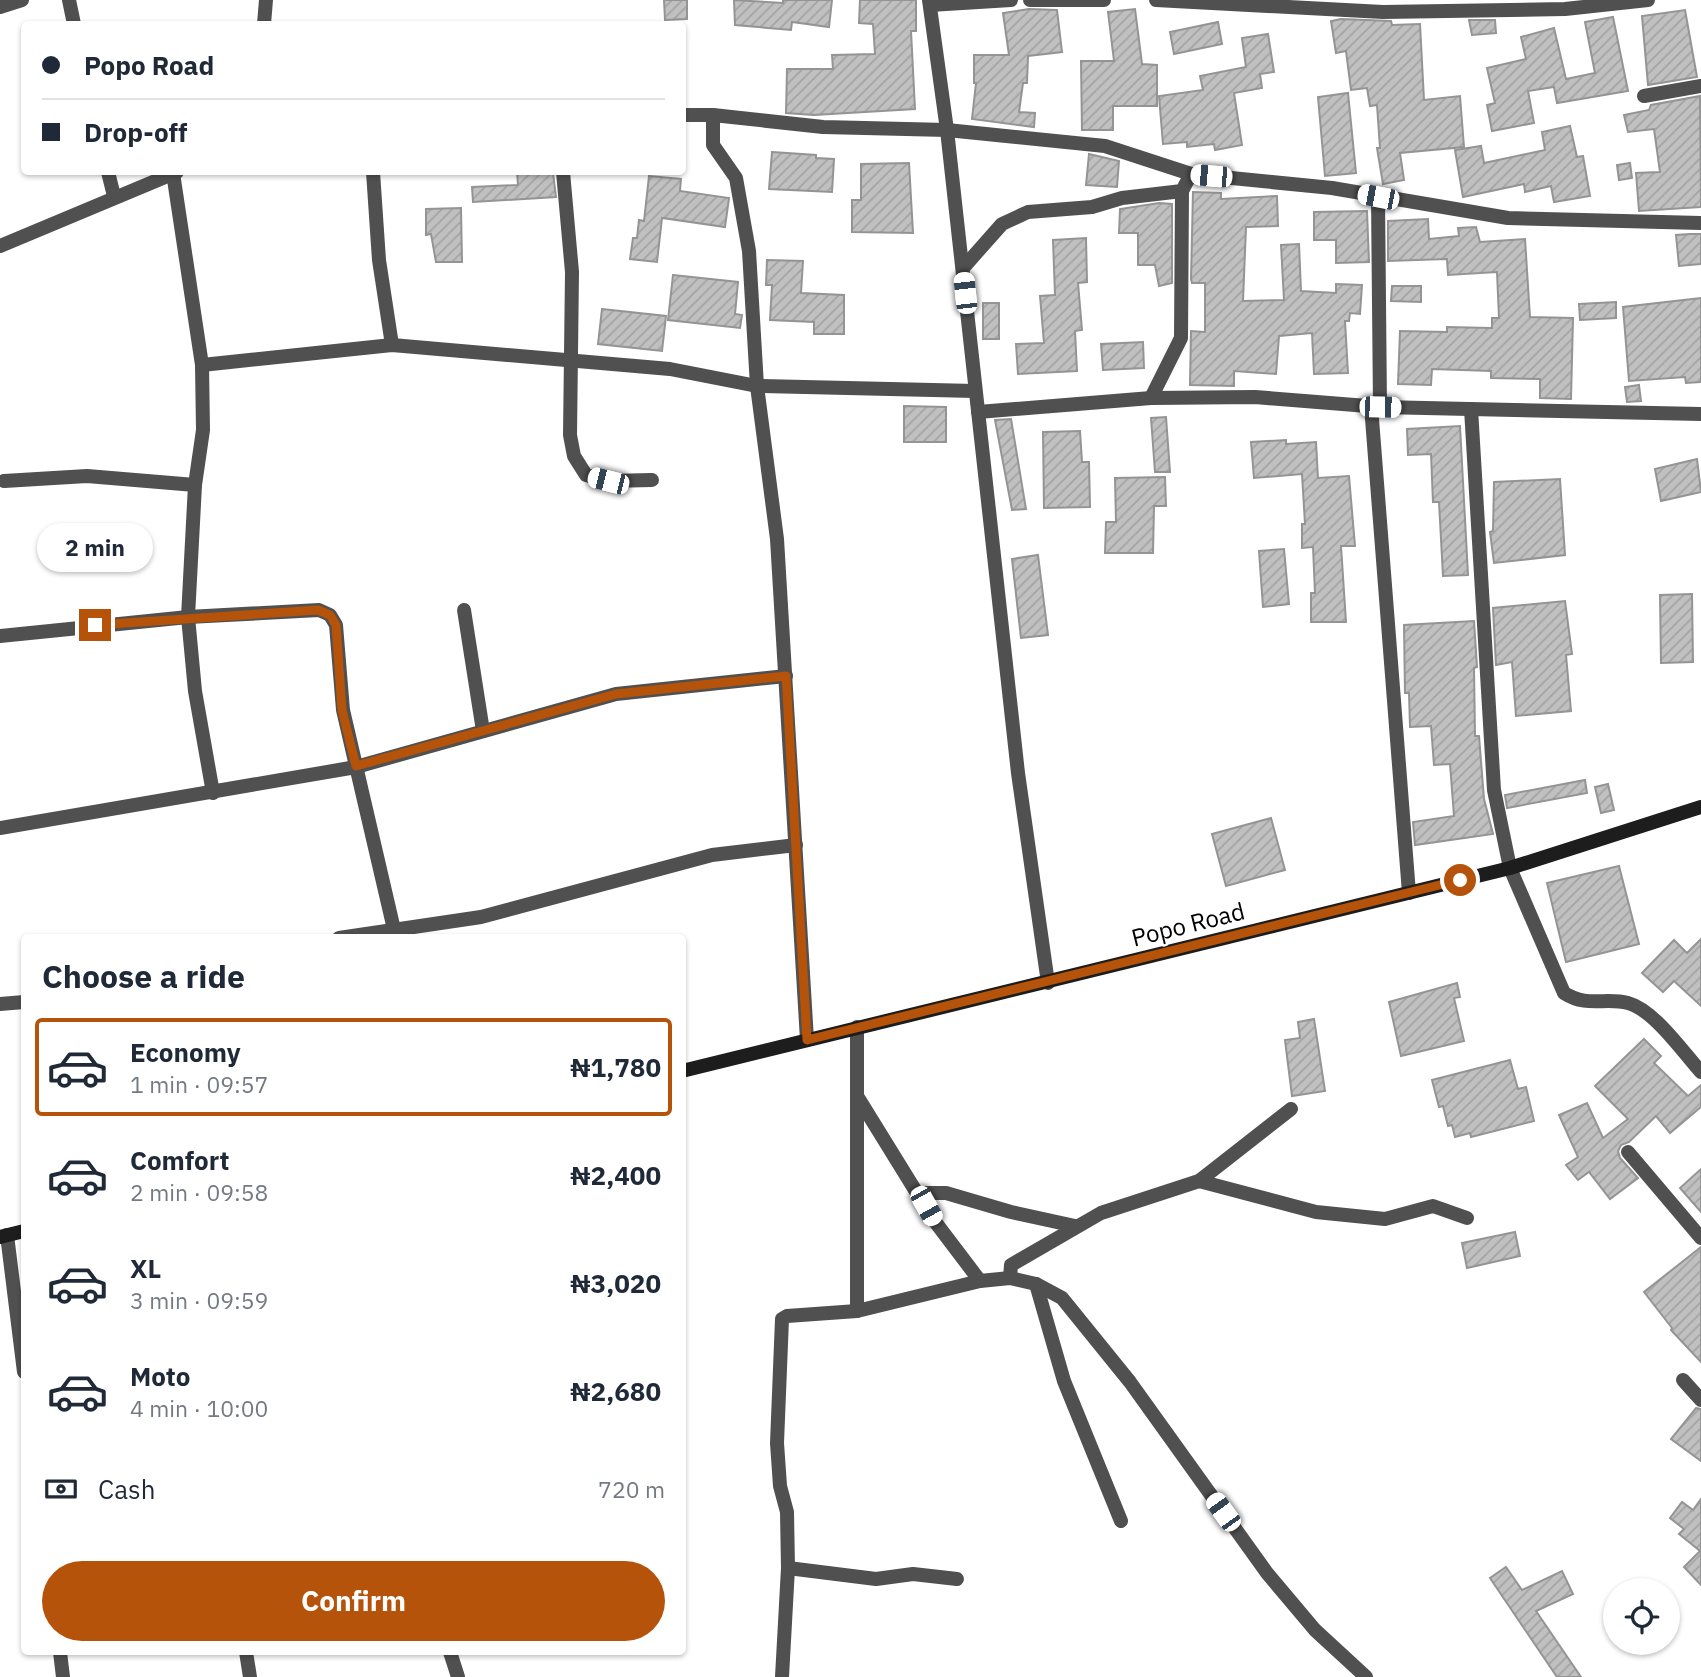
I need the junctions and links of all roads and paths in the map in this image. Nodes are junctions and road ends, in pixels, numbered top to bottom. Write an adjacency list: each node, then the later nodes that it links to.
1 (22, 0): 11 (street)
2 (69, 0): 12 (street)
3 (266, 0): 13 (street)
4 (1011, 0): 9 (street)
5 (1030, 0): 6 (street)
6 (1104, 0)
7 (1156, 0): 10 (street)
8 (1648, 0): 10 (street)
9 (930, 2): 18 (street)
10 (1564, 4)
11 (0, 7)
12 (73, 21)
13 (264, 21)
14 (1701, 86): 15 (street)
15 (1644, 96)
16 (686, 115): 17 (street)
17 (713, 115): 18 (street); 34 (street)
18 (947, 130): 19 (street); 30 (street)
19 (1191, 174): 25 (street); 27 (street)
20 (109, 175): 26 (street)
21 (167, 175): 26 (street)
22 (175, 175): 33 (street)
23 (373, 175): 31 (street)
24 (563, 175): 32 (street)
25 (1182, 191): 30 (street); 36 (street)
26 (114, 195): 29 (street)
27 (1378, 197): 28 (street); 37 (street)
28 (1701, 223)
29 (0, 246)
30 (962, 268): 35 (street)
31 (392, 345): 32 (street); 33 (street)
32 (570, 362): 34 (street); 41 (street)
33 (202, 365): 43 (street)
34 (757, 386): 35 (street); 47 (street)
35 (975, 391): 39 (street)
36 (1151, 398): 37 (street); 39 (street)
37 (1376, 407): 38 (street); 55 (street)
38 (1471, 409): 40 (street); 54 (street)
39 (978, 412): 57 (street)
40 (1701, 414)
41 (652, 480)
42 (4, 481): 43 (street)
43 (195, 485): 45 (street)
44 (464, 610): 48 (street)
45 (188, 617): 46 (street); 49 (street); 50 (street)
46 (0, 636)
47 (786, 676): 48 (street); 53 (street)
48 (483, 731): 49 (street)
49 (356, 766): 50 (street); 56 (street)
50 (213, 793): 52 (street)
51 (1701, 807): 54 (main road, Popo Road)
52 (0, 828)
53 (796, 845): 56 (street); 61 (street)
54 (1510, 868): 55 (main road, Popo Road); 63 (street)
55 (1409, 893): 57 (main road, Popo Road)
56 (395, 934)
57 (1048, 983): 60 (main road, Popo Road)
58 (21, 1002): 59 (street)
59 (0, 1004)
60 (857, 1027): 61 (main road, Popo Road); 64 (street)
61 (807, 1040): 62 (main road, Popo Road)
62 (686, 1070)
63 (1701, 1072)
64 (857, 1096): 68 (street); 77 (street)
65 (1291, 1108): 67 (street)
66 (1628, 1152): 73 (street)
67 (1199, 1181): 69 (street); 70 (street)
68 (919, 1193): 70 (street); 75 (street)
69 (1467, 1218)
70 (1075, 1226): 74 (street)
71 (21, 1232): 72 (main road)
72 (4, 1236): 78 (street)
73 (1701, 1238)
74 (1010, 1278): 75 (street); 76 (street)
75 (979, 1281): 77 (street)
76 (1036, 1284): 81 (street); 91 (street)
77 (857, 1311): 82 (street)
78 (21, 1352)
79 (1684, 1380): 80 (street)
80 (1701, 1400)
81 (1121, 1521)
82 (788, 1568): 83 (street); 90 (street)
83 (957, 1579)
84 (60, 1655): 87 (street)
85 (246, 1655): 88 (street)
86 (451, 1655): 89 (street)
87 (63, 1677)
88 (250, 1677)
89 (458, 1677)
90 (782, 1677)
91 (1366, 1677)

